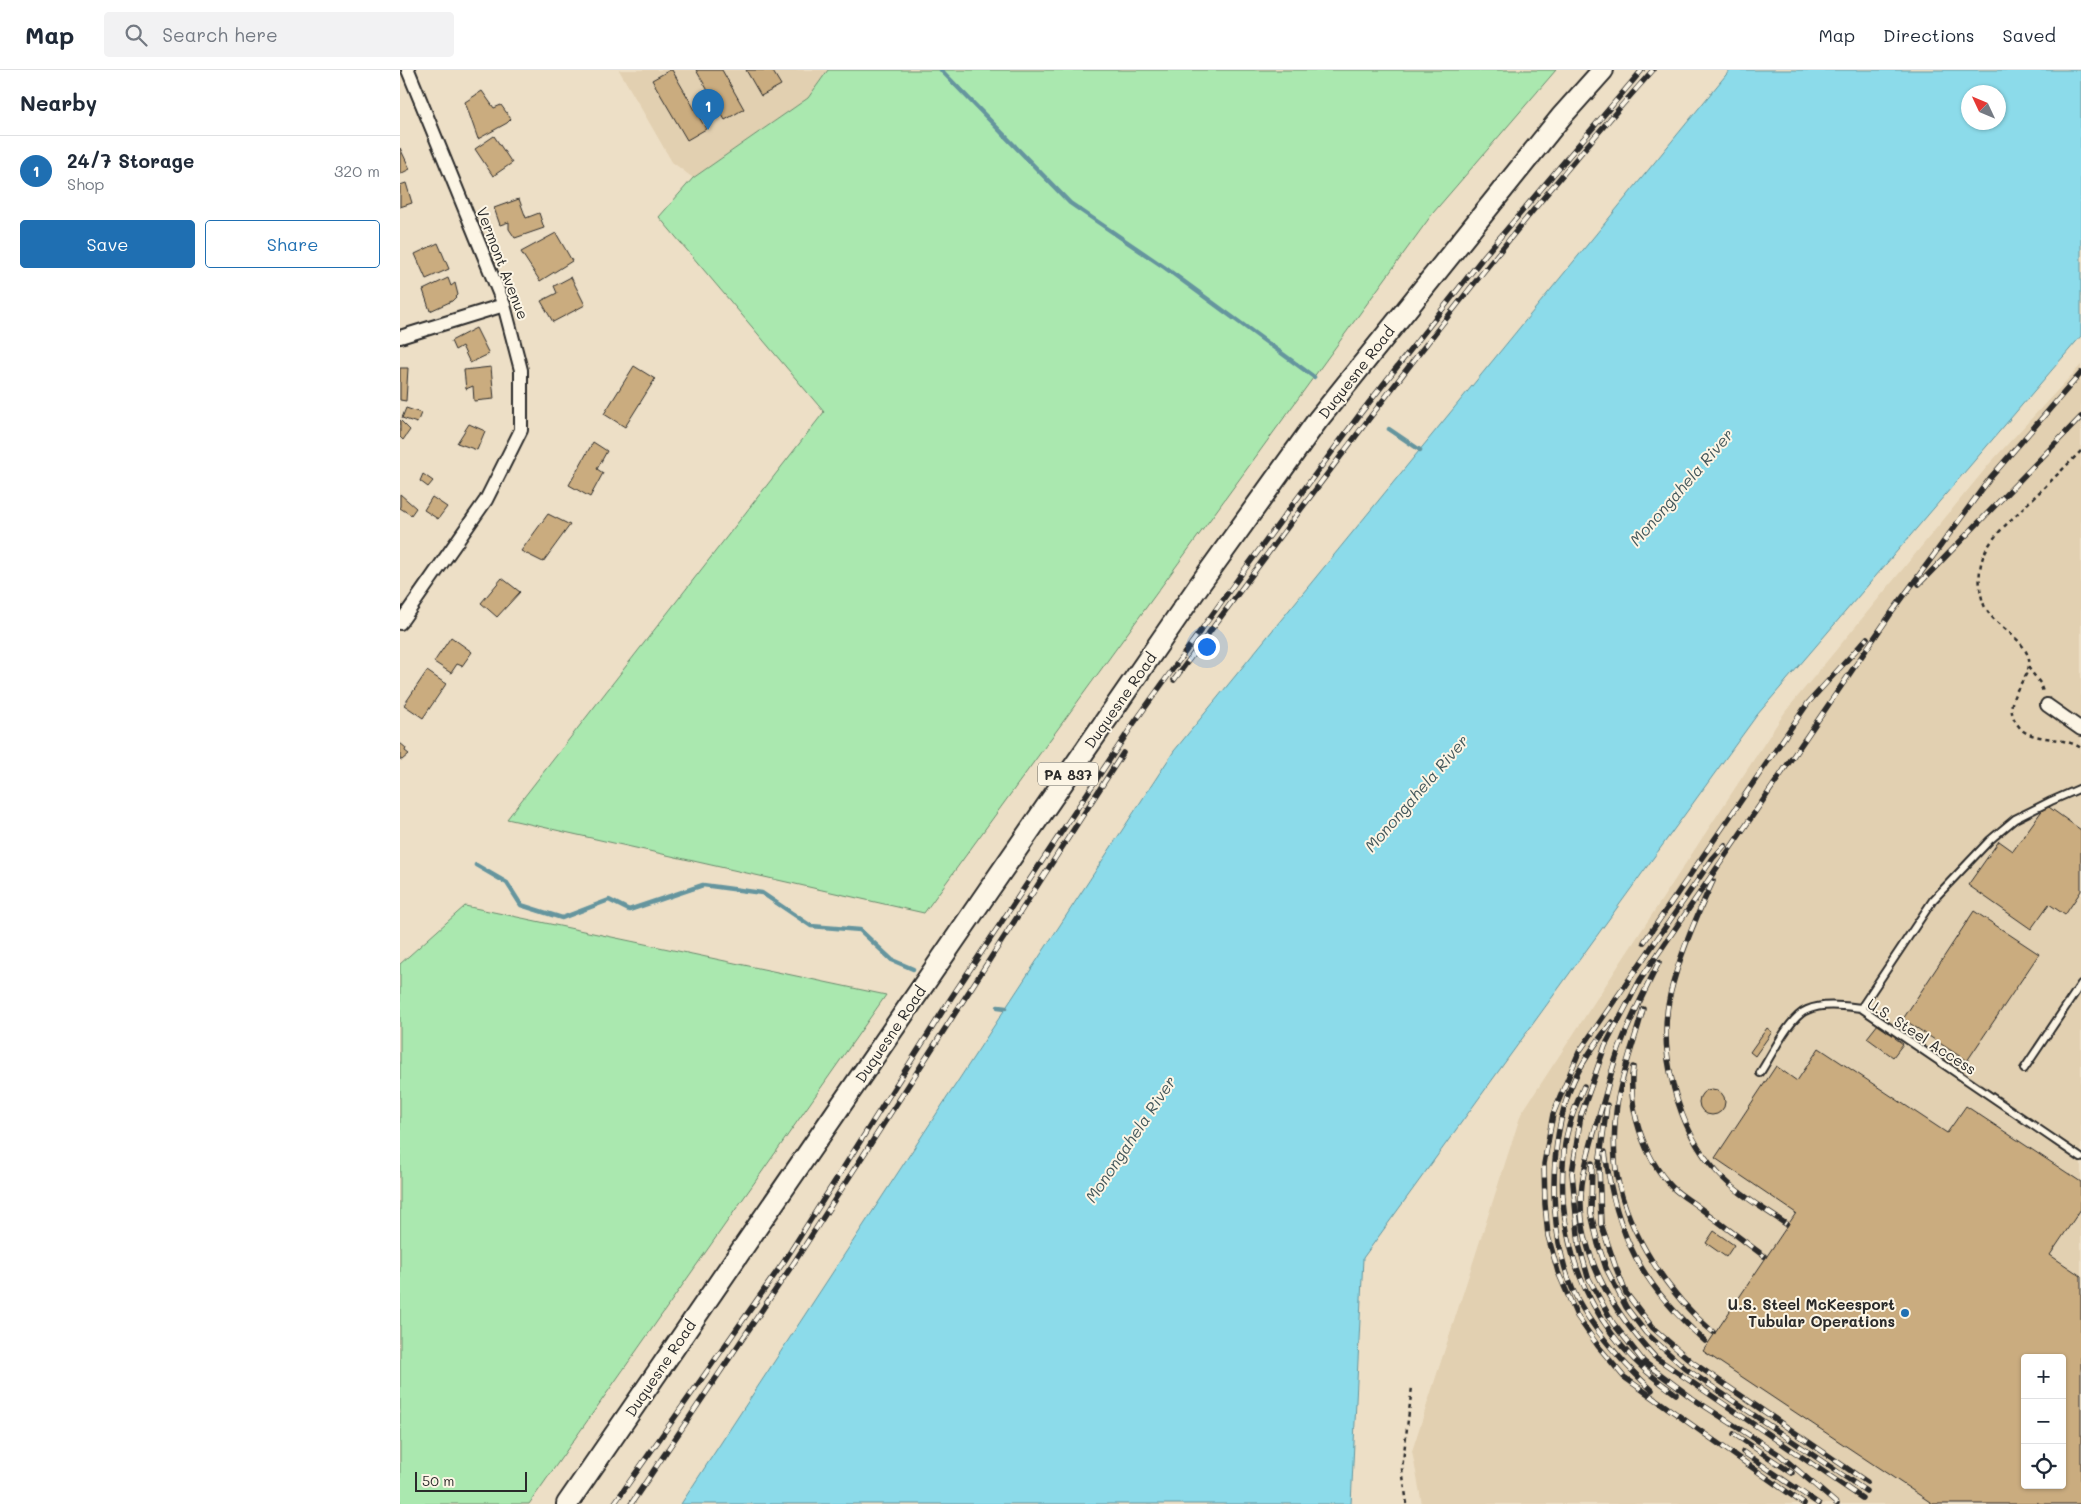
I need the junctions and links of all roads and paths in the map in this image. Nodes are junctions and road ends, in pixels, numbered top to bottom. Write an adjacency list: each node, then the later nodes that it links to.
1 (408, 70): 3 (street, Vermont Avenue)
2 (1603, 70): 18 (main road, Duquesne Road / PA 837)
3 (504, 305): 4 (street); 6 (street, Vermont Avenue)
4 (400, 337)
5 (2081, 451): 7 (path)
6 (400, 622)
7 (2028, 667): 8 (path); 10 (path)
8 (2047, 705): 9 (street)
9 (2081, 730)
10 (2081, 748)
11 (2081, 788): 13 (lane)
12 (2081, 984): 14 (lane)
13 (1861, 1008): 15 (lane, U.S. Steel Access); 16 (lane, U.S. Steel Access)
14 (2024, 1068)
15 (1760, 1074)
16 (2081, 1158)
17 (1412, 1387): 19 (path)
18 (567, 1504)
19 (1407, 1504)

